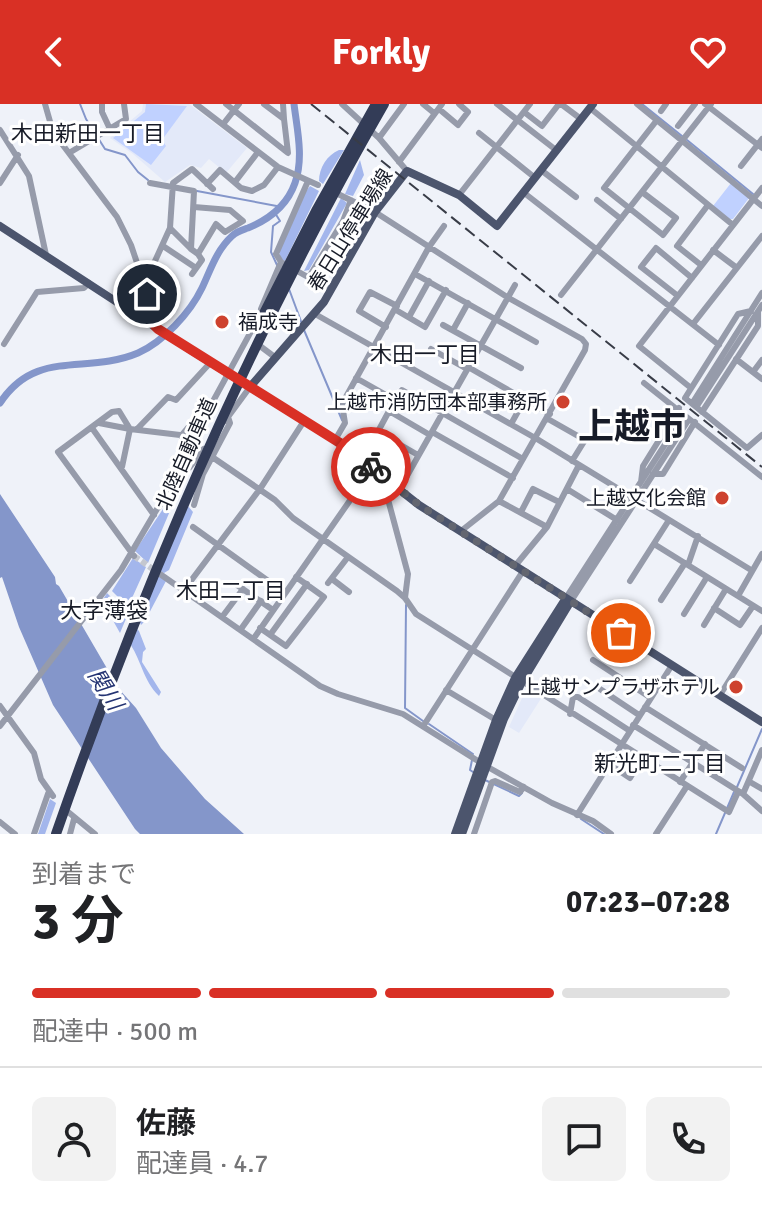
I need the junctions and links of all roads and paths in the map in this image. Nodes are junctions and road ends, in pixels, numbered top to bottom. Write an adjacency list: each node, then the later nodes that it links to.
1 (45, 104): 43 (street)
2 (102, 104): 33 (street)
3 (124, 104): 33 (street)
4 (196, 104): 31 (street)
5 (226, 104): 21 (street)
6 (264, 104): 27 (street)
7 (283, 104): 27 (street)
8 (342, 104): 25 (street)
9 (357, 104): 25 (street)
10 (404, 104): 36 (street)
11 (423, 104): 23 (street)
12 (459, 104): 23 (street)
13 (497, 104): 29 (street)
14 (530, 104): 26 (street)
15 (560, 104): 26 (street); 28 (street)
16 (637, 104): 30 (street)
17 (666, 104): 24 (street)
18 (695, 104): 32 (street)
19 (708, 105): 37 (street); 38 (street)
20 (591, 106): 28 (main road); 39 (street)
21 (236, 107): 27 (street); 31 (street)
22 (378, 108): 86 (highway, 北陸自動車道)
23 (438, 109): 45 (street)
24 (661, 111)
25 (351, 112): 36 (street)
26 (524, 112): 29 (street)
27 (284, 119)
28 (581, 119): 41 (main road)
29 (518, 120): 40 (street); 41 (street)
30 (657, 120): 37 (street); 39 (street)
31 (224, 123): 42 (street)
32 (678, 126)
33 (109, 127): 43 (street)
34 (0, 130): 44 (street)
35 (479, 133): 40 (street)
36 (379, 138): 45 (street)
37 (682, 140): 46 (street); 63 (street)
38 (761, 144): 47 (street)
39 (636, 146): 46 (street); 69 (street)
40 (496, 147): 50 (street); 61 (street)
41 (556, 150): 50 (main road)
42 (258, 152): 48 (street); 52 (street)
43 (69, 153): 91 (street)
44 (18, 155): 53 (street); 85 (street)
45 (399, 162): 49 (street)
46 (662, 166): 59 (street); 66 (street)
47 (741, 166)
48 (281, 169): 51 (street); 52 (street)
49 (407, 171): 61 (main road, 春日山停車場線); 70 (main road, 春日山停車場線)
50 (538, 174): 58 (main road); 62 (street)
51 (305, 180): 55 (street); 86 (street)
52 (235, 182): 56 (street)
53 (0, 183)
54 (150, 183): 56 (street)
55 (318, 185)
56 (171, 188): 68 (street); 76 (street)
57 (762, 188): 63 (street)
58 (523, 192): 61 (main road, 春日山停車場線); 82 (street)
59 (642, 192): 69 (street); 69 (street)
60 (338, 194): 64 (street)
61 (459, 195)
62 (576, 197)
63 (753, 199): 67 (street); 72 (street)
64 (351, 200): 70 (street); 90 (street)
65 (597, 200): 71 (street)
66 (708, 205): 72 (street); 87 (street)
67 (762, 206)
68 (194, 207): 74 (street); 77 (street)
69 (629, 208): 71 (street)
70 (375, 212): 80 (street); 96 (main road, 春日山停車場線)
71 (621, 219): 82 (street)
72 (733, 225): 83 (street)
73 (0, 226): 85 (main road)
74 (193, 226): 77 (street); 81 (street)
75 (444, 226): 80 (street)
76 (170, 228): 79 (street); 81 (street)
77 (212, 229): 84 (street)
78 (762, 236): 88 (street)
79 (163, 246): 84 (street); 91 (street)
80 (429, 247): 89 (street); 101 (street)
81 (191, 249): 84 (street)
82 (597, 250): 99 (street); 103 (street)
83 (713, 250): 87 (street); 88 (street)
84 (198, 254)
85 (46, 255): 94 (main road)
86 (289, 263): 90 (street); 114 (street); 174 (highway, 北陸自動車道)
87 (701, 265): 92 (street)
88 (737, 268): 109 (street)
89 (415, 274): 93 (street); 104 (street)
90 (309, 277): 96 (street)
91 (142, 278): 112 (street)
92 (692, 278): 100 (street); 100 (street)
93 (429, 281): 97 (street); 107 (street)
94 (89, 283): 112 (main road); 116 (street)
95 (515, 285): 101 (street)
96 (331, 290): 106 (main road, 春日山停車場線)
97 (446, 290): 102 (street); 107 (street)
98 (762, 293): 105 (street)
99 (561, 295)
100 (678, 296): 103 (street)
101 (507, 297): 108 (street); 142 (street)
102 (468, 303): 108 (street); 113 (street)
103 (669, 306): 109 (street); 133 (street)
104 (396, 308): 107 (street); 111 (street); 111 (street)
105 (757, 309): 117 (street); 122 (street); 137 (street)
106 (315, 314): 119 (street); 121 (main road, 春日山停車場線)
107 (409, 317)
108 (495, 318): 115 (street); 118 (street)
109 (693, 324): 117 (street)
110 (443, 325): 113 (street)
111 (386, 327): 119 (street)
112 (157, 328): 124 (main road)
113 (453, 330): 118 (street)
114 (248, 337): 121 (street); 128 (street)
115 (536, 342)
116 (4, 344)
117 (719, 345): 133 (street)
118 (480, 346): 125 (street); 126 (street)
119 (374, 347): 129 (street); 134 (street)
120 (431, 349): 125 (street)
121 (276, 358): 132 (main road, 春日山停車場線)
122 (736, 359): 127 (street); 137 (street)
123 (762, 360): 127 (street)
124 (211, 362): 128 (main road); 149 (street)
125 (467, 368): 134 (street); 135 (street)
126 (521, 368)
127 (753, 372): 130 (street)
128 (228, 374): 132 (main road); 156 (street)
129 (356, 378): 136 (street); 155 (street)
130 (762, 379)
131 (644, 383): 138 (street)
132 (250, 387): 143 (street); 145 (main road)
133 (691, 388): 137 (street)
134 (454, 392): 140 (street); 147 (street)
135 (525, 399): 142 (street); 147 (street)
136 (395, 400): 139 (street); 140 (street)
137 (697, 407): 152 (street)
138 (679, 408): 144 (street); 166 (street)
139 (389, 411): 150 (street); 151 (street)
140 (442, 413): 151 (street); 159 (street)
141 (198, 416): 153 (street)
142 (549, 416): 154 (street); 161 (street)
143 (228, 417): 156 (street); 158 (street)
144 (689, 419): 164 (street); 166 (street); 171 (street)
145 (304, 421): 155 (main road); 167 (street)
146 (99, 423): 148 (street); 149 (street); 149 (street)
147 (511, 424): 154 (street)
148 (92, 428): 162 (street); 187 (street)
149 (134, 429): 153 (street); 162 (street)
150 (378, 432): 157 (street); 160 (street)
151 (431, 433): 157 (street); 165 (street)
152 (762, 435)
153 (181, 436): 156 (street)
154 (537, 439): 159 (street); 161 (street)
155 (338, 442): 160 (main road); 163 (street)
156 (200, 448): 158 (street); 176 (street)
157 (418, 455): 169 (street)
158 (212, 456): 167 (street); 174 (street)
159 (523, 459): 165 (street)
160 (362, 461): 169 (main road)
161 (576, 463): 168 (street); 171 (street)
162 (122, 467): 176 (street)
163 (367, 476): 170 (street); 183 (street)
164 (762, 477)
165 (513, 478): 172 (street)
166 (641, 482): 171 (street)
167 (260, 489): 183 (street); 185 (street)
168 (567, 489): 173 (street); 177 (street)
169 (399, 490): 170 (street); 181 (main road)
170 (386, 492): 202 (street)
171 (634, 498): 177 (street); 178 (street); 203 (street)
172 (499, 501): 175 (street); 181 (street)
173 (559, 502): 175 (street); 180 (street)
174 (184, 504): 249 (highway, 北陸自動車道)
175 (521, 512): 180 (street)
176 (154, 515): 187 (street)
177 (617, 520): 203 (street)
178 (669, 520): 182 (street); 184 (street)
179 (193, 527): 185 (street)
180 (547, 527): 190 (street)
181 (461, 531): 190 (main road)
182 (698, 536): 189 (street); 191 (street)
183 (323, 539): 188 (street); 193 (street)
184 (654, 544): 189 (street); 195 (street)
185 (218, 545): 198 (street); 200 (street)
186 (762, 554): 191 (street)
187 (132, 555): 229 (street)
188 (348, 557): 199 (street); 202 (street)
189 (686, 564): 194 (street); 204 (street)
190 (519, 569): 203 (main road); 218 (street)
191 (751, 570): 201 (street)
192 (160, 574): 198 (street)
193 (296, 577): 196 (street); 200 (street)
194 (707, 577): 197 (street); 210 (street)
195 (630, 581)
196 (307, 584): 216 (street); 216 (street)
197 (726, 589): 201 (street); 207 (street)
198 (184, 590): 211 (street)
199 (349, 592)
200 (285, 593): 208 (street)
201 (738, 596): 206 (street)
202 (405, 598): 218 (street)
203 (568, 600): 220 (main road); 221 (main road)
204 (661, 600)
205 (261, 601): 208 (street); 211 (street); 215 (street)
206 (753, 606): 207 (street); 209 (street)
207 (714, 608): 212 (street)
208 (273, 610): 213 (street)
209 (762, 611)
210 (684, 614)
211 (222, 617): 215 (street)
212 (704, 625)
213 (260, 628): 216 (street); 217 (street)
214 (762, 628): 224 (street)
215 (241, 629): 217 (street)
216 (270, 635)
217 (254, 638): 233 (street)
218 (472, 650): 221 (street); 223 (street)
219 (593, 660): 225 (street)
220 (672, 665): 224 (main road); 225 (street)
221 (518, 680): 228 (street); 231 (main road); 242 (main road)
222 (600, 689): 230 (street)
223 (446, 690): 231 (street); 233 (street)
224 (720, 695): 232 (main road)
225 (651, 698): 227 (street)
226 (0, 706): 229 (street)
227 (645, 707): 230 (street); 237 (street)
228 (570, 714): 235 (street); 236 (street)
229 (10, 715): 234 (street); 249 (street)
230 (639, 715): 235 (street)
231 (496, 720): 242 (main road)
232 (762, 722)
233 (424, 725): 242 (street)
234 (0, 726)
235 (632, 728): 236 (street); 240 (street)
236 (621, 744): 239 (street); 241 (street)
237 (705, 744): 240 (street); 243 (street)
238 (762, 750): 245 (street)
239 (642, 758): 241 (street); 244 (street)
240 (693, 762): 244 (street); 250 (street)
241 (609, 764): 253 (street)
242 (484, 765): 247 (street); 262 (main road); 263 (main road)
243 (742, 768)
244 (680, 782): 246 (street)
245 (750, 782): 248 (street); 250 (street)
246 (687, 786): 250 (street); 266 (street)
247 (524, 787): 253 (street); 264 (street)
248 (762, 789)
249 (59, 793): 257 (street); 258 (highway, 北陸自動車道); 259 (highway, 北陸自動車道)
250 (741, 793): 252 (street)
251 (67, 811): 255 (street)
252 (762, 811)
253 (577, 815): 265 (street)
254 (0, 822): 256 (street)
255 (72, 827): 260 (street); 261 (street)
256 (15, 834)
257 (34, 834)
258 (49, 834)
259 (56, 834)
260 (82, 834)
261 (95, 834)
262 (455, 834)
263 (462, 834)
264 (474, 834)
265 (611, 834)
266 (656, 834)

